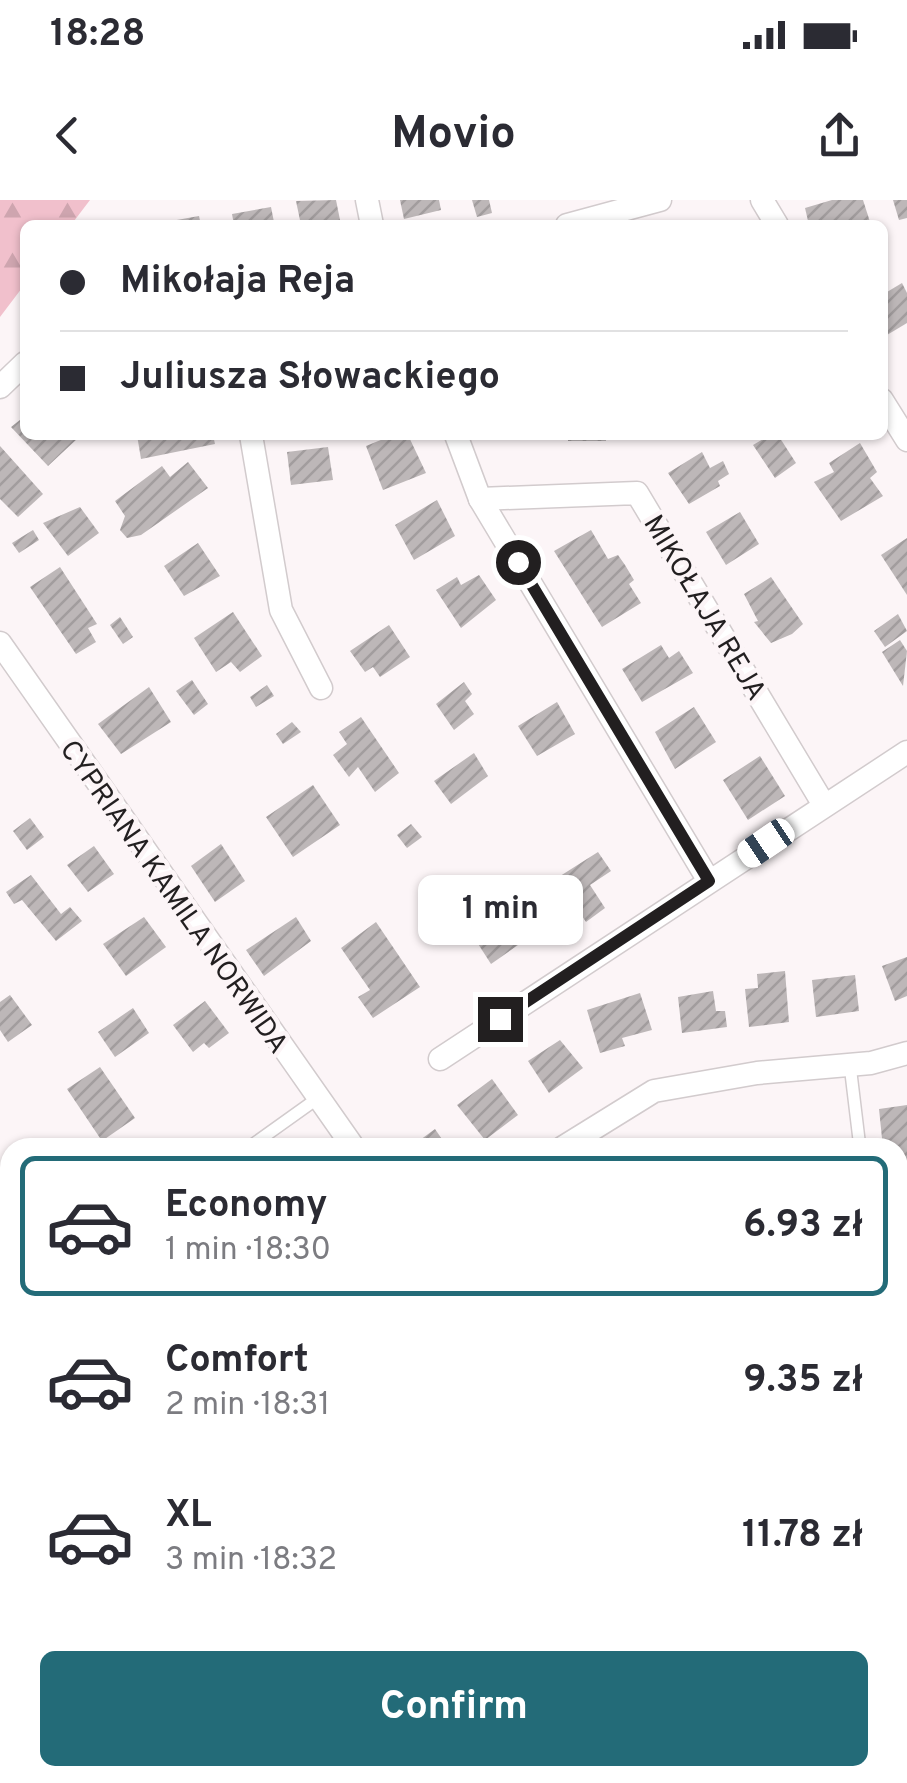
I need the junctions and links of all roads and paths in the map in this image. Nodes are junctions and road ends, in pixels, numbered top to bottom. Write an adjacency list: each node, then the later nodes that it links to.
1 (660, 200): 2 (street)
2 (586, 220)
3 (20, 367): 4 (street)
4 (0, 387)
5 (888, 410): 8 (street)
6 (252, 440): 11 (street)
7 (458, 440): 9 (street)
8 (907, 440)
9 (480, 499): 13 (street, MIKOŁAJA REJA); 14 (street)
10 (0, 643): 18 (street, CYPRIANA KAMILA NORWIDA)
11 (321, 688)
12 (907, 752): 13 (street)
13 (824, 804): 14 (street)
14 (709, 881): 16 (street)
15 (907, 1053): 17 (street)
16 (440, 1059)
17 (850, 1065): 21 (street); 22 (lane)
18 (318, 1098): 19 (lane); 20 (street, CYPRIANA KAMILA NORWIDA)
19 (262, 1138)
20 (347, 1138)
21 (578, 1138)
22 (859, 1138)

